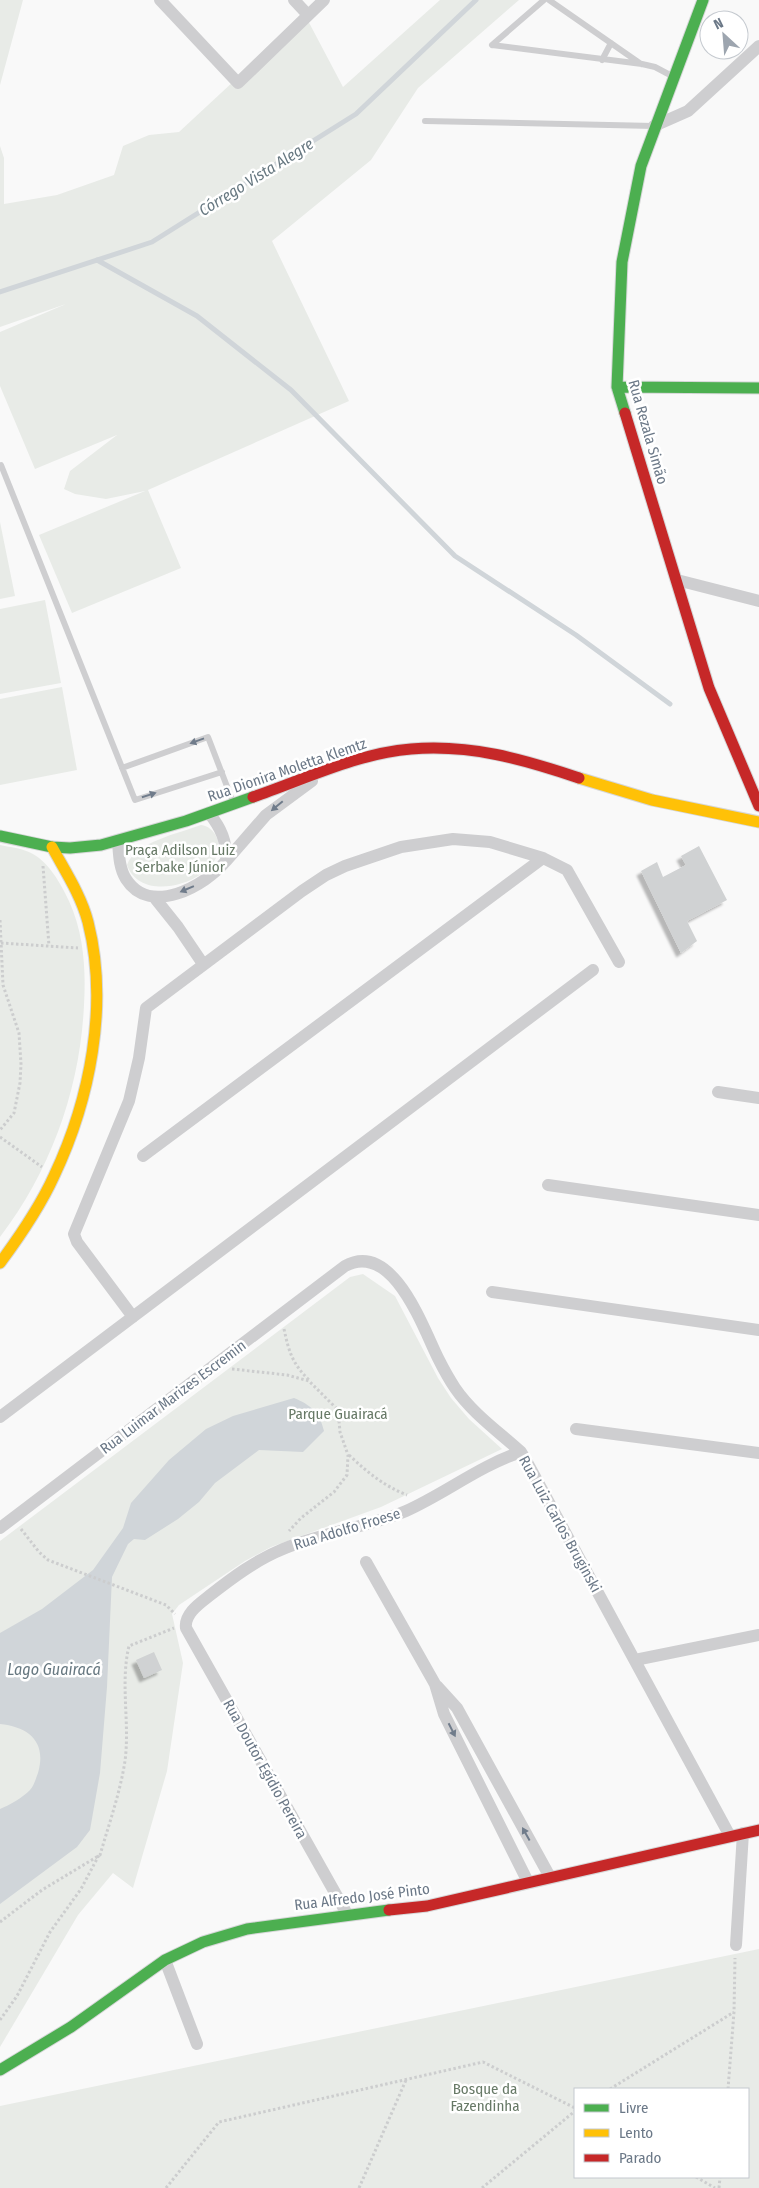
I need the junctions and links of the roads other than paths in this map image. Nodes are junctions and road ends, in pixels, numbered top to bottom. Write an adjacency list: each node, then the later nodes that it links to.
1 (160, 0): 7 (street)
2 (294, 0): 7 (street)
3 (324, 0): 7 (street)
4 (544, 0): 10 (lane)
5 (549, 0): 8 (lane)
6 (703, 0): 12 (main road, Rua Rezala Simão)
7 (308, 15)
8 (611, 43): 10 (lane); 11 (lane)
9 (759, 46): 14 (street)
10 (602, 60): 11 (lane)
11 (642, 64): 12 (lane)
12 (674, 77): 14 (main road, Rua Rezala Simão)
13 (425, 121): 14 (lane)
14 (654, 126): 15 (main road, Rua Rezala Simão)
15 (617, 387): 16 (main road); 18 (main road, Rua Rezala Simão)
16 (759, 388)
17 (1, 465): 20 (lane)
18 (677, 580): 19 (street); 24 (main road, Rua Rezala Simão)
19 (759, 601)
20 (122, 768): 22 (lane, one-way to 22); 22 (lane, one-way to 20)
21 (331, 768): 23 (main road, Rua Dionira Moletta Klemtz); 26 (main road, Rua Dionira Moletta Klemtz); 31 (street, one-way to 31)
22 (222, 772): 23 (lane)
23 (234, 804): 25 (main road, Rua Dionira Moletta Klemtz)
24 (759, 806)
25 (209, 812): 28 (main road, Rua Dionira Moletta Klemtz); 31 (street)
26 (759, 822)
27 (0, 836): 29 (main road, Rua Dionira Moletta Klemtz)
28 (118, 841): 29 (main road, Rua Dionira Moletta Klemtz); 32 (street)
29 (47, 846): 41 (main road)
30 (543, 858): 33 (street); 34 (street); 38 (street)
31 (226, 861): 32 (street, one-way to 32)
32 (154, 897): 34 (street)
33 (619, 962)
34 (203, 964): 44 (street)
35 (593, 970): 44 (street)
36 (718, 1092): 37 (street)
37 (759, 1098)
38 (142, 1156)
39 (548, 1185): 40 (street)
40 (759, 1215)
41 (0, 1263)
42 (345, 1266): 48 (street, Rua Luiz Carlos Bruginski); 50 (street, Rua Luimar Marizes Escremin)
43 (492, 1292): 45 (street)
44 (133, 1317): 46 (street)
45 (759, 1330)
46 (0, 1417)
47 (576, 1429): 49 (street)
48 (521, 1452): 52 (street, Rua Adolfo Froese); 54 (street, Rua Luiz Carlos Bruginski)
49 (759, 1453)
50 (0, 1528)
51 (366, 1562): 55 (street)
52 (185, 1624): 61 (street, Rua Doutor Egídio Pereira)
53 (759, 1635): 54 (street)
54 (635, 1660): 58 (street, Rua Luiz Carlos Bruginski)
55 (435, 1684): 59 (street, one-way to 55); 60 (street, one-way to 60)
56 (759, 1830): 57 (main road, Rua Alfredo José Pinto)
57 (743, 1833): 58 (main road, Rua Alfredo José Pinto); 62 (street)
58 (730, 1836): 59 (main road, Rua Alfredo José Pinto)
59 (550, 1877): 60 (main road, Rua Alfredo José Pinto)
60 (528, 1882): 61 (main road, Rua Alfredo José Pinto)
61 (347, 1914): 63 (main road, Rua Alfredo José Pinto)
62 (736, 1945)
63 (165, 1960): 64 (street); 65 (main road, Rua Alfredo José Pinto)
64 (198, 2044)
65 (0, 2070)

